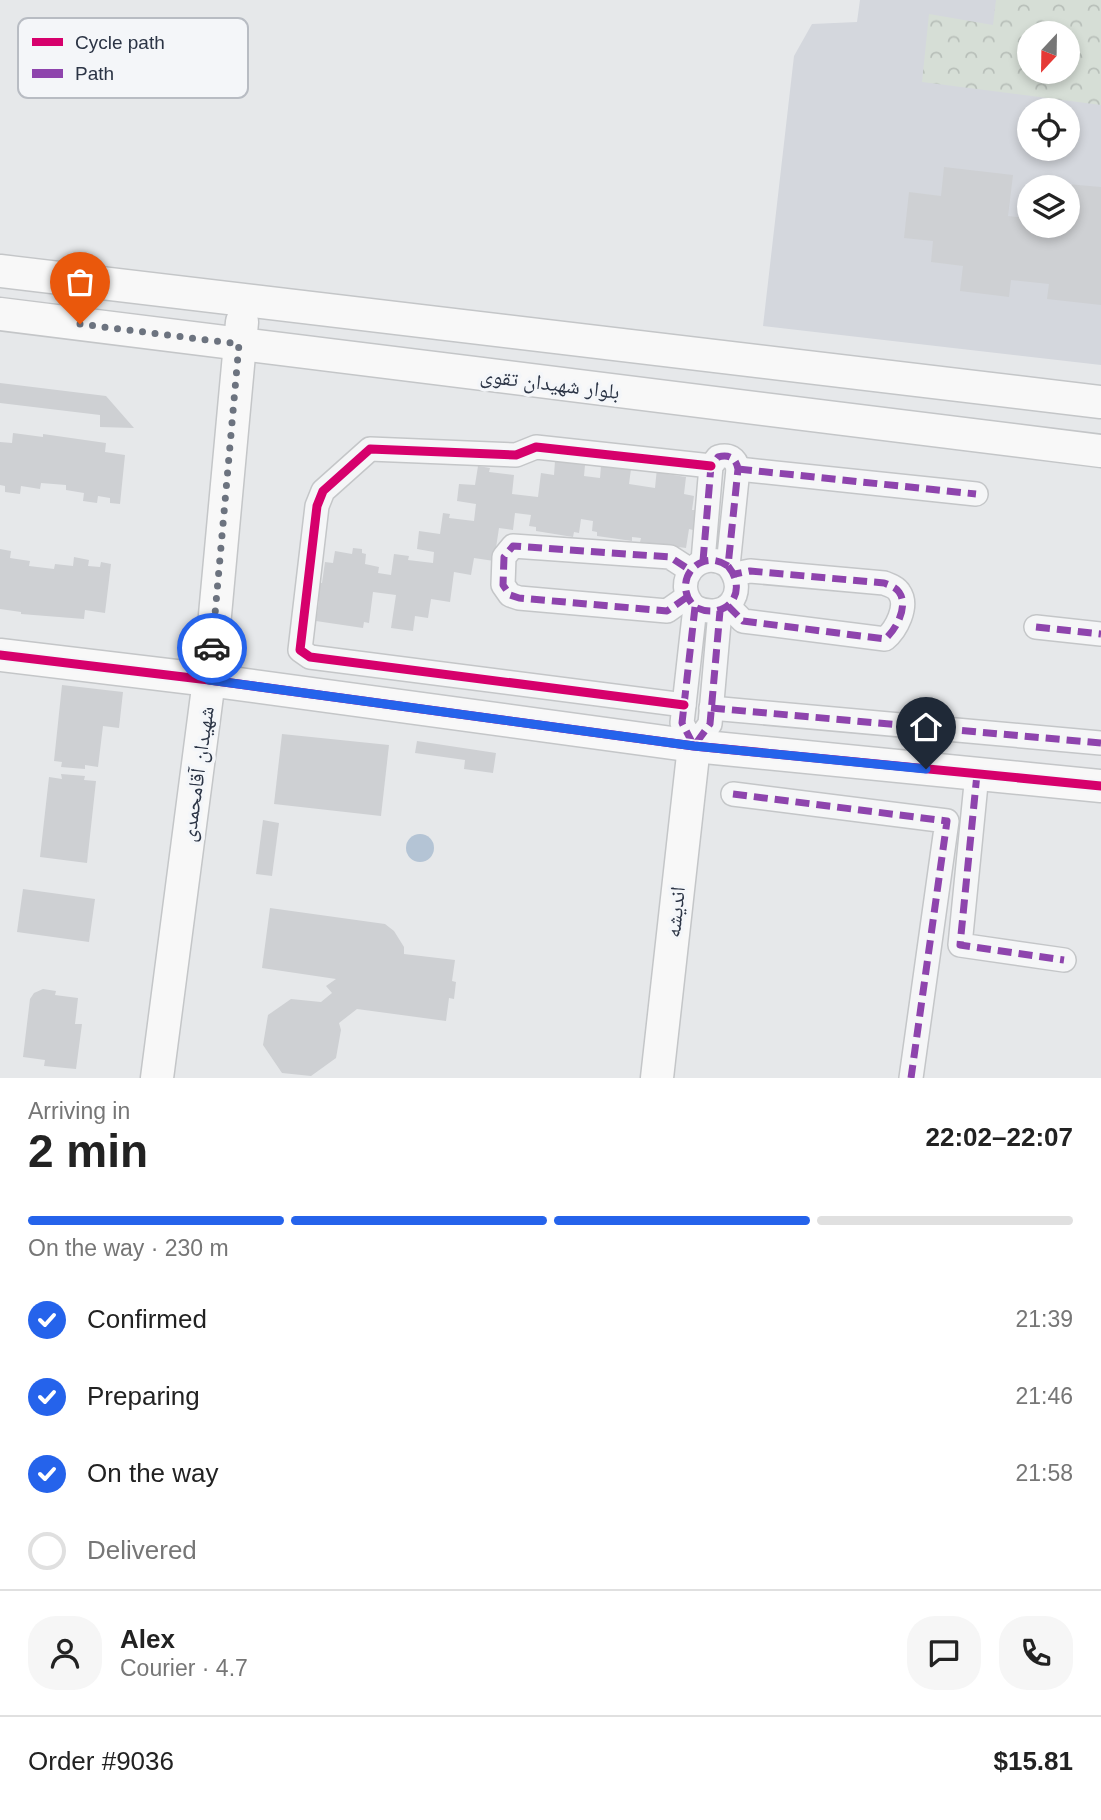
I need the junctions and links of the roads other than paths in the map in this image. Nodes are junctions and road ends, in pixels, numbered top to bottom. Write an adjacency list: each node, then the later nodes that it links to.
1 (0, 271): 2 (main road)
2 (244, 300): 4 (main road, شهیدان آقامحمدی); 5 (main road)
3 (0, 314): 4 (main road, بلوار شهیدان تقوی)
4 (239, 344): 6 (main road, بلوار شهیدان تقوی); 17 (main road, شهیدان آقامحمدی)
5 (1101, 402)
6 (1101, 451)
7 (711, 466): 8 (street); 10 (street); 18 (street)
8 (738, 469): 9 (street); 11 (street)
9 (976, 494)
10 (696, 566): 11 (street); 12 (street); 12 (street)
11 (731, 570): 13 (street); 13 (street)
12 (691, 602): 13 (street); 18 (street)
13 (724, 608): 19 (street)
14 (1036, 627): 15 (street)
15 (1101, 634)
16 (0, 655): 17 (main road)
17 (209, 680): 21 (main road); 26 (main road, شهیدان آقامحمدی)
18 (684, 705): 21 (street)
19 (712, 708): 20 (street); 21 (street)
20 (1101, 743)
21 (694, 746): 22 (main road); 27 (main road, انديشه)
22 (977, 774): 23 (main road); 25 (street)
23 (1101, 786)
24 (733, 794): 28 (street)
25 (1065, 960)
26 (157, 1078)
27 (657, 1078)
28 (911, 1078)

